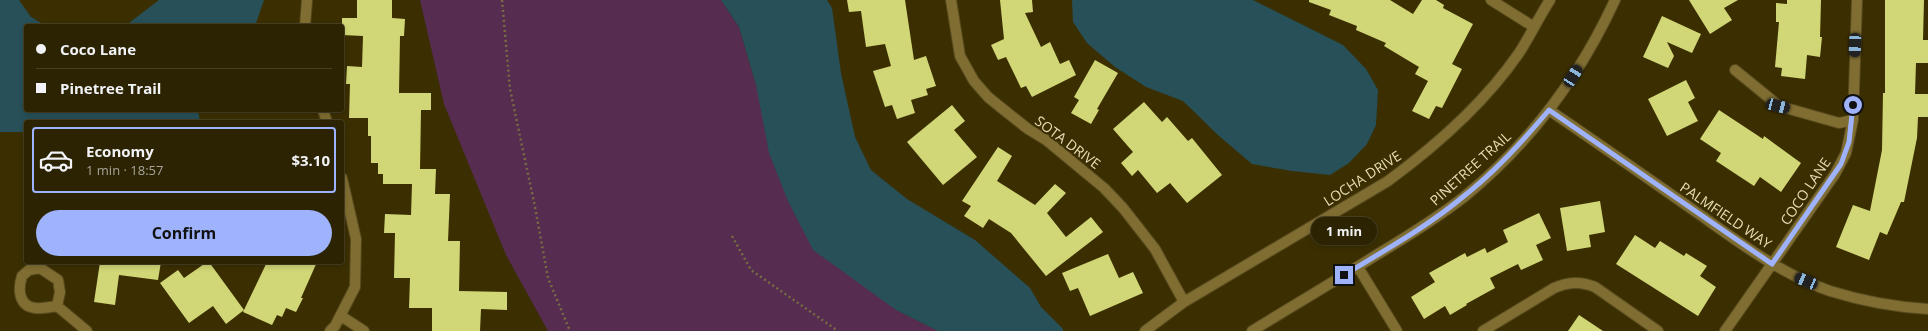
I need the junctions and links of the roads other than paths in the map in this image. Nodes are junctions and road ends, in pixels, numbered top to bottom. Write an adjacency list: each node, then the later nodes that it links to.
1 (308, 0): 7 (street)
2 (950, 0): 15 (street, SOTA DRIVE)
3 (1491, 0): 8 (street)
4 (1550, 0): 8 (street, LOCHA DRIVE)
5 (1615, 0): 10 (street, PINETREE TRAIL)
6 (1857, 0): 11 (street, COCO LANE)
7 (306, 24)
8 (1534, 27): 15 (street, LOCHA DRIVE)
9 (1735, 70): 11 (street)
10 (1549, 110): 13 (street, PALMFIELD WAY); 14 (street, PINETREE TRAIL)
11 (1852, 120): 13 (street, COCO LANE)
12 (344, 187): 18 (street)
13 (1772, 264): 17 (street, PALMFIELD WAY); 27 (street, COCO LANE)
14 (1358, 267): 23 (street, PINETREE TRAIL); 24 (street)
15 (1184, 302): 22 (street, LOCHA DRIVE)
16 (57, 306): 16 (street); 19 (street)
17 (1928, 309)
18 (341, 316): 20 (street); 21 (street)
19 (87, 331)
20 (330, 331)
21 (364, 331)
22 (1145, 331)
23 (1252, 331)
24 (1397, 331)
25 (1483, 331): 26 (street)
26 (1658, 331)
27 (1725, 331)

